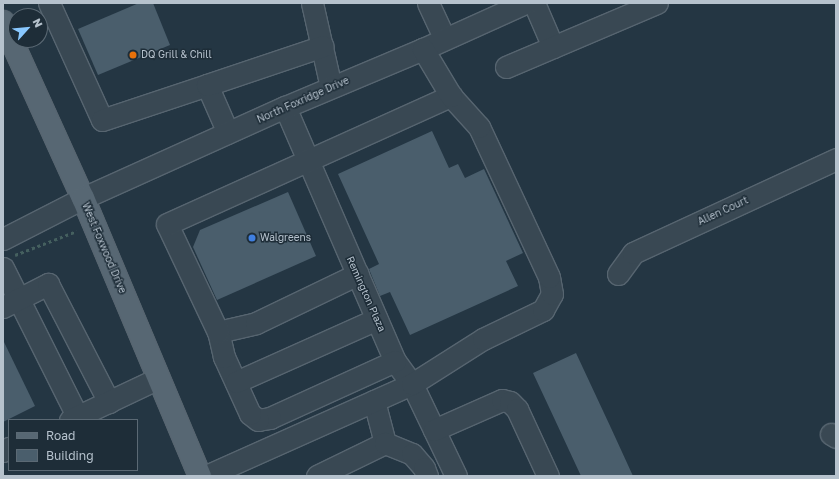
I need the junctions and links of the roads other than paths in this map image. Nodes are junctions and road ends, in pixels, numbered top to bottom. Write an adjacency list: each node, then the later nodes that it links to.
1 (49, 3): 14 (street)
2 (312, 3): 10 (street)
3 (428, 3): 9 (street)
4 (525, 3): 9 (street, North Foxridge Drive)
5 (534, 3): 11 (street)
6 (656, 3): 7 (street)
7 (622, 10): 11 (street)
8 (3, 22): 21 (main road, West Foxwood Drive)
9 (444, 38): 12 (street, North Foxridge Drive)
10 (323, 46): 14 (street); 15 (street)
11 (553, 47): 13 (street)
12 (423, 49): 15 (street, North Foxridge Drive); 16 (street)
13 (506, 67)
14 (207, 85): 18 (street)
15 (331, 87): 17 (street, North Foxridge Drive)
16 (451, 96): 20 (street); 31 (street)
17 (285, 107): 18 (street, North Foxridge Drive); 20 (street, Remington Plaza)
18 (228, 133): 21 (street, North Foxridge Drive)
19 (836, 159): 24 (street, Allen Court)
20 (308, 160): 23 (street, Remington Plaza); 27 (street)
21 (83, 198): 22 (street, North Foxridge Drive); 29 (main road, West Foxwood Drive)
22 (5, 255): 25 (street)
23 (358, 274): 26 (street, Remington Plaza); 27 (street)
24 (618, 274)
25 (11, 303): 33 (street); 34 (street)
26 (377, 319): 28 (street, Remington Plaza); 30 (street)
27 (218, 332): 30 (street)
28 (395, 360): 30 (street); 31 (street, Remington Plaza)
29 (159, 378): 33 (street); 37 (main road, West Foxwood Drive)
30 (236, 382)
31 (412, 384): 32 (street); 35 (street, Remington Plaza)
32 (374, 401): 36 (street); 38 (street)
33 (109, 402): 34 (street)
34 (73, 418)
35 (434, 430): 41 (street, Remington Plaza); 42 (street)
36 (385, 443): 39 (street); 40 (street)
37 (200, 476)
38 (206, 476)
39 (317, 476)
40 (427, 476)
41 (456, 476)
42 (548, 476)

